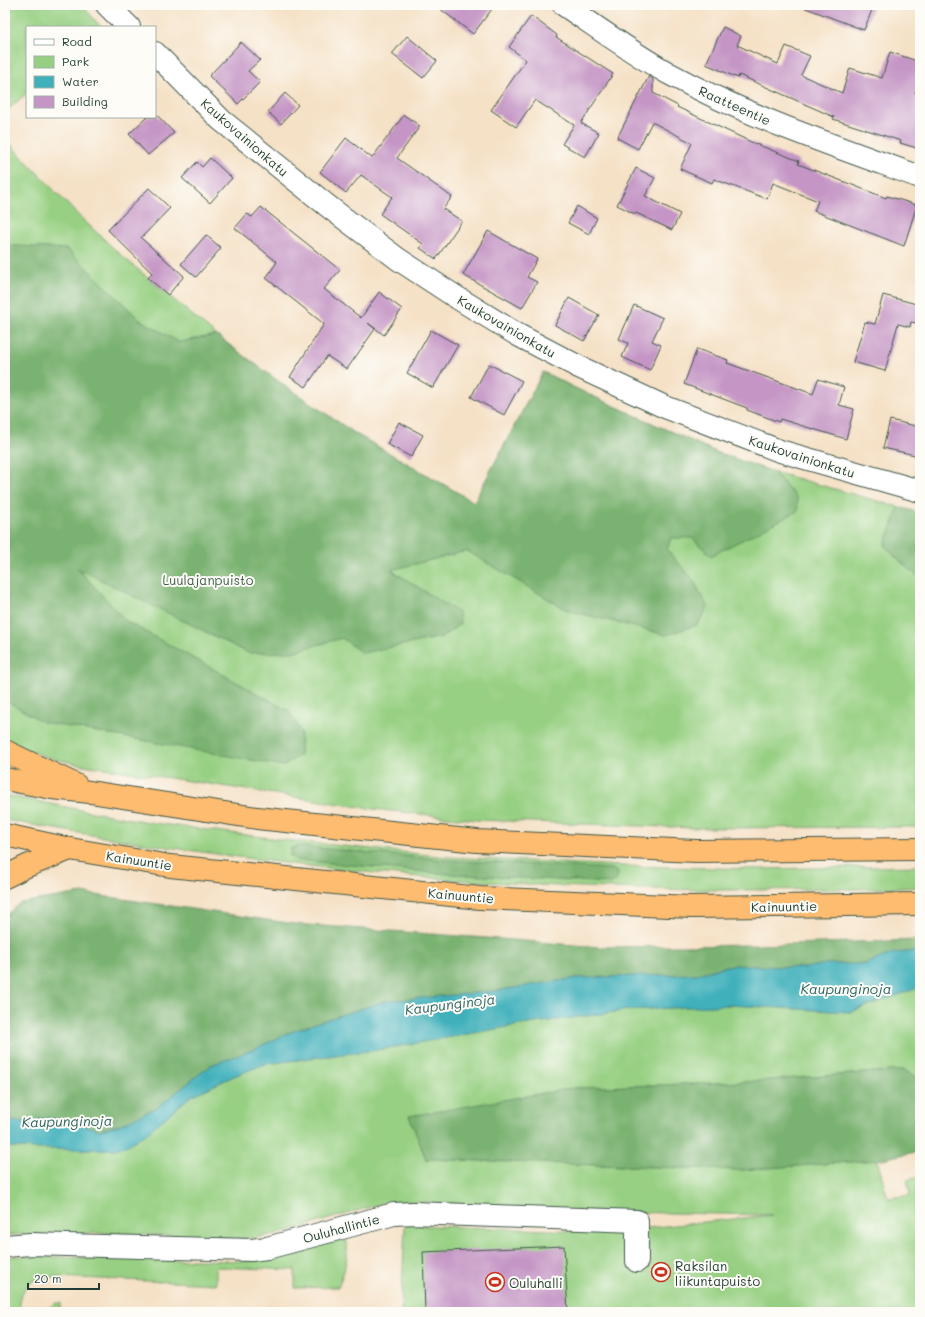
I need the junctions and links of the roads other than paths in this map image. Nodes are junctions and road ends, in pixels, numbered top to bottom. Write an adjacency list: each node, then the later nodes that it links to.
1 (107, 5): 3 (street)
2 (564, 5): 5 (street, Raatteentie)
3 (128, 26)
4 (156, 54): 6 (street, Kaukovainionkatu)
5 (920, 177)
6 (920, 491)
7 (5, 751): 9 (highway)
8 (5, 779): 9 (highway)
9 (90, 792): 12 (highway)
10 (5, 835): 11 (highway, Kainuuntie)
11 (70, 849): 13 (highway); 14 (highway, Kainuuntie)
12 (920, 849)
13 (5, 876)
14 (920, 904)
15 (5, 1246): 16 (street, Ouluhallintie)
16 (637, 1262)

